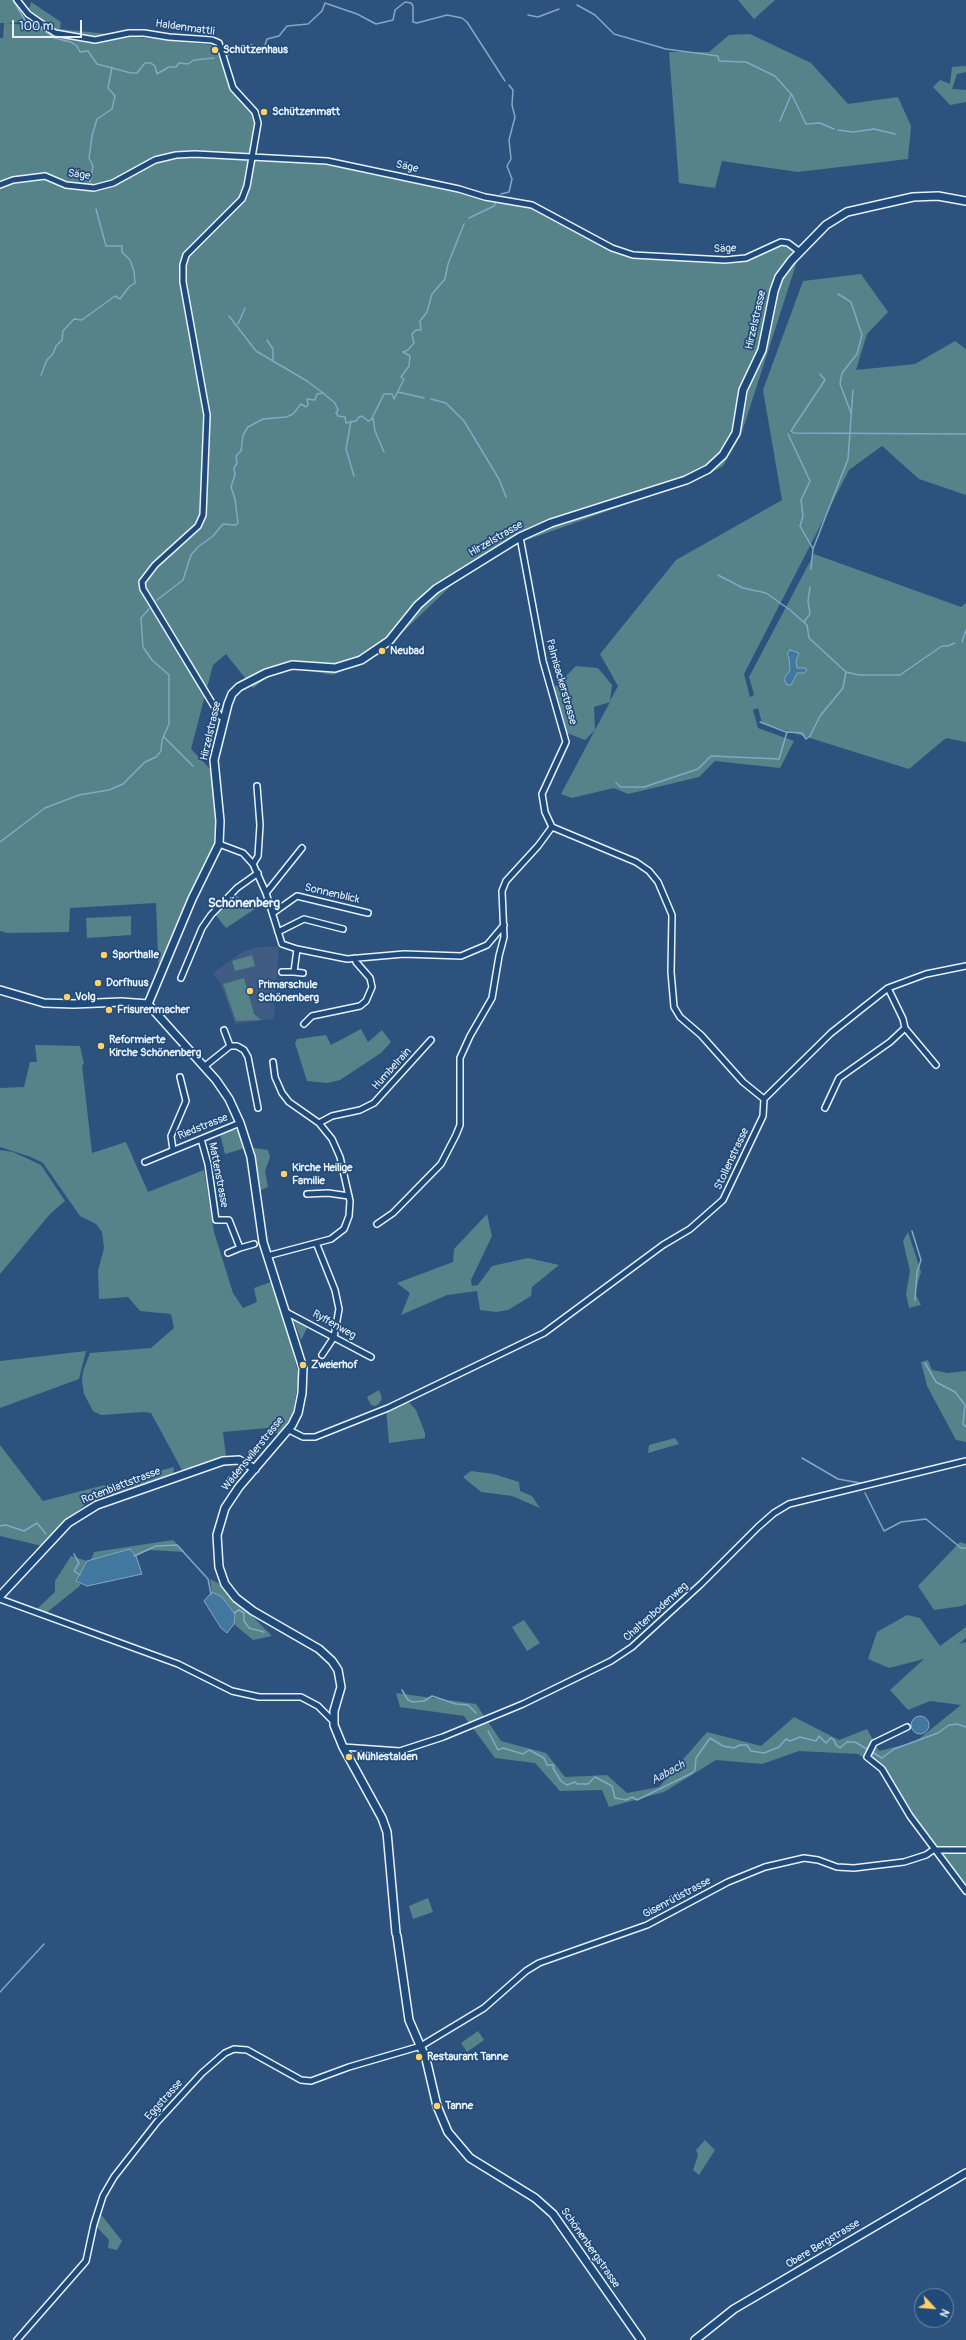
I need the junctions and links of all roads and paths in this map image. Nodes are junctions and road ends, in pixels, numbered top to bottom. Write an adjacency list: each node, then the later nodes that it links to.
1 (17, 0): 2 (street, Haldenmattli)
2 (252, 157): 3 (street, Säge); 5 (street, Säge); 7 (street)
3 (0, 185)
4 (966, 201): 5 (street, Hirzelstrasse)
5 (800, 252): 6 (street, Hirzelstrasse)
6 (520, 537): 7 (street, Hirzelstrasse); 9 (street, Palmisackerstrasse)
7 (224, 718): 10 (street, Hirzelstrasse)
8 (257, 786): 12 (street)
9 (552, 827): 17 (street); 39 (street)
10 (219, 844): 12 (street); 29 (street, Hirzelstrasse)
11 (302, 848): 14 (street)
12 (254, 864): 13 (street)
13 (258, 873): 14 (street); 26 (street)
14 (266, 893): 15 (street)
15 (273, 913): 16 (street, Sonnenblick); 19 (street)
16 (368, 913)
17 (505, 924): 21 (street); 49 (street)
18 (343, 928): 19 (street)
19 (278, 932): 20 (street)
20 (297, 948): 21 (street); 24 (street)
21 (355, 958): 30 (street)
22 (966, 966): 27 (street)
23 (282, 972): 24 (street)
24 (294, 972): 25 (street)
25 (303, 973)
26 (181, 978)
27 (888, 988): 31 (street); 39 (street)
28 (0, 990): 29 (street)
29 (148, 1004): 37 (street, Wädenswilerstrasse)
30 (304, 1024)
31 (905, 1028): 36 (street); 41 (street)
32 (224, 1030): 34 (street)
33 (431, 1040): 43 (street, Humbelrain)
34 (230, 1046): 37 (street); 40 (street)
35 (273, 1062): 43 (street)
36 (936, 1065)
37 (205, 1066): 42 (street, Wädenswilerstrasse)
38 (180, 1077): 45 (street, Riedstrasse)
39 (764, 1099): 59 (street, Stollenstrasse)
40 (258, 1108)
41 (825, 1108)
42 (240, 1123): 44 (street, Riedstrasse); 54 (street, Wädenswilerstrasse)
43 (319, 1123): 48 (street)
44 (201, 1139): 45 (street, Riedstrasse); 52 (street, Mattenstrasse)
45 (173, 1150): 46 (street, Riedstrasse)
46 (145, 1162)
47 (307, 1194): 48 (street)
48 (349, 1196): 51 (street)
49 (377, 1224)
50 (254, 1244): 52 (street)
51 (316, 1245): 54 (street); 56 (street)
52 (240, 1248): 53 (street)
53 (228, 1253)
54 (267, 1256): 55 (street, Wädenswilerstrasse)
55 (286, 1312): 56 (street, Ryffenweg); 59 (street, Wädenswilerstrasse)
56 (334, 1337): 57 (street); 58 (street, Ryffenweg)
57 (322, 1355)
58 (371, 1357)
59 (289, 1430): 61 (street, Wädenswilerstrasse)
60 (966, 1461): 66 (street, Chaltenbodenweg)
61 (255, 1469): 62 (street, Rotenblattstrasse); 64 (street, Wädenswilerstrasse)
62 (0, 1596)
63 (0, 1600): 64 (street)
64 (333, 1721): 66 (street)
65 (907, 1727): 67 (street)
66 (342, 1747): 70 (street)
67 (934, 1850): 68 (street, Gisenrütistrasse); 69 (street); 70 (street, Gisenrütistrasse)
68 (966, 1850)
69 (966, 1892)
70 (421, 2046): 72 (street, Eggstrasse); 73 (street, Schönenbergstrasse)
71 (966, 2173): 74 (street, Obere Bergstrasse)
72 (17, 2340)
73 (641, 2340)
74 (696, 2340)

